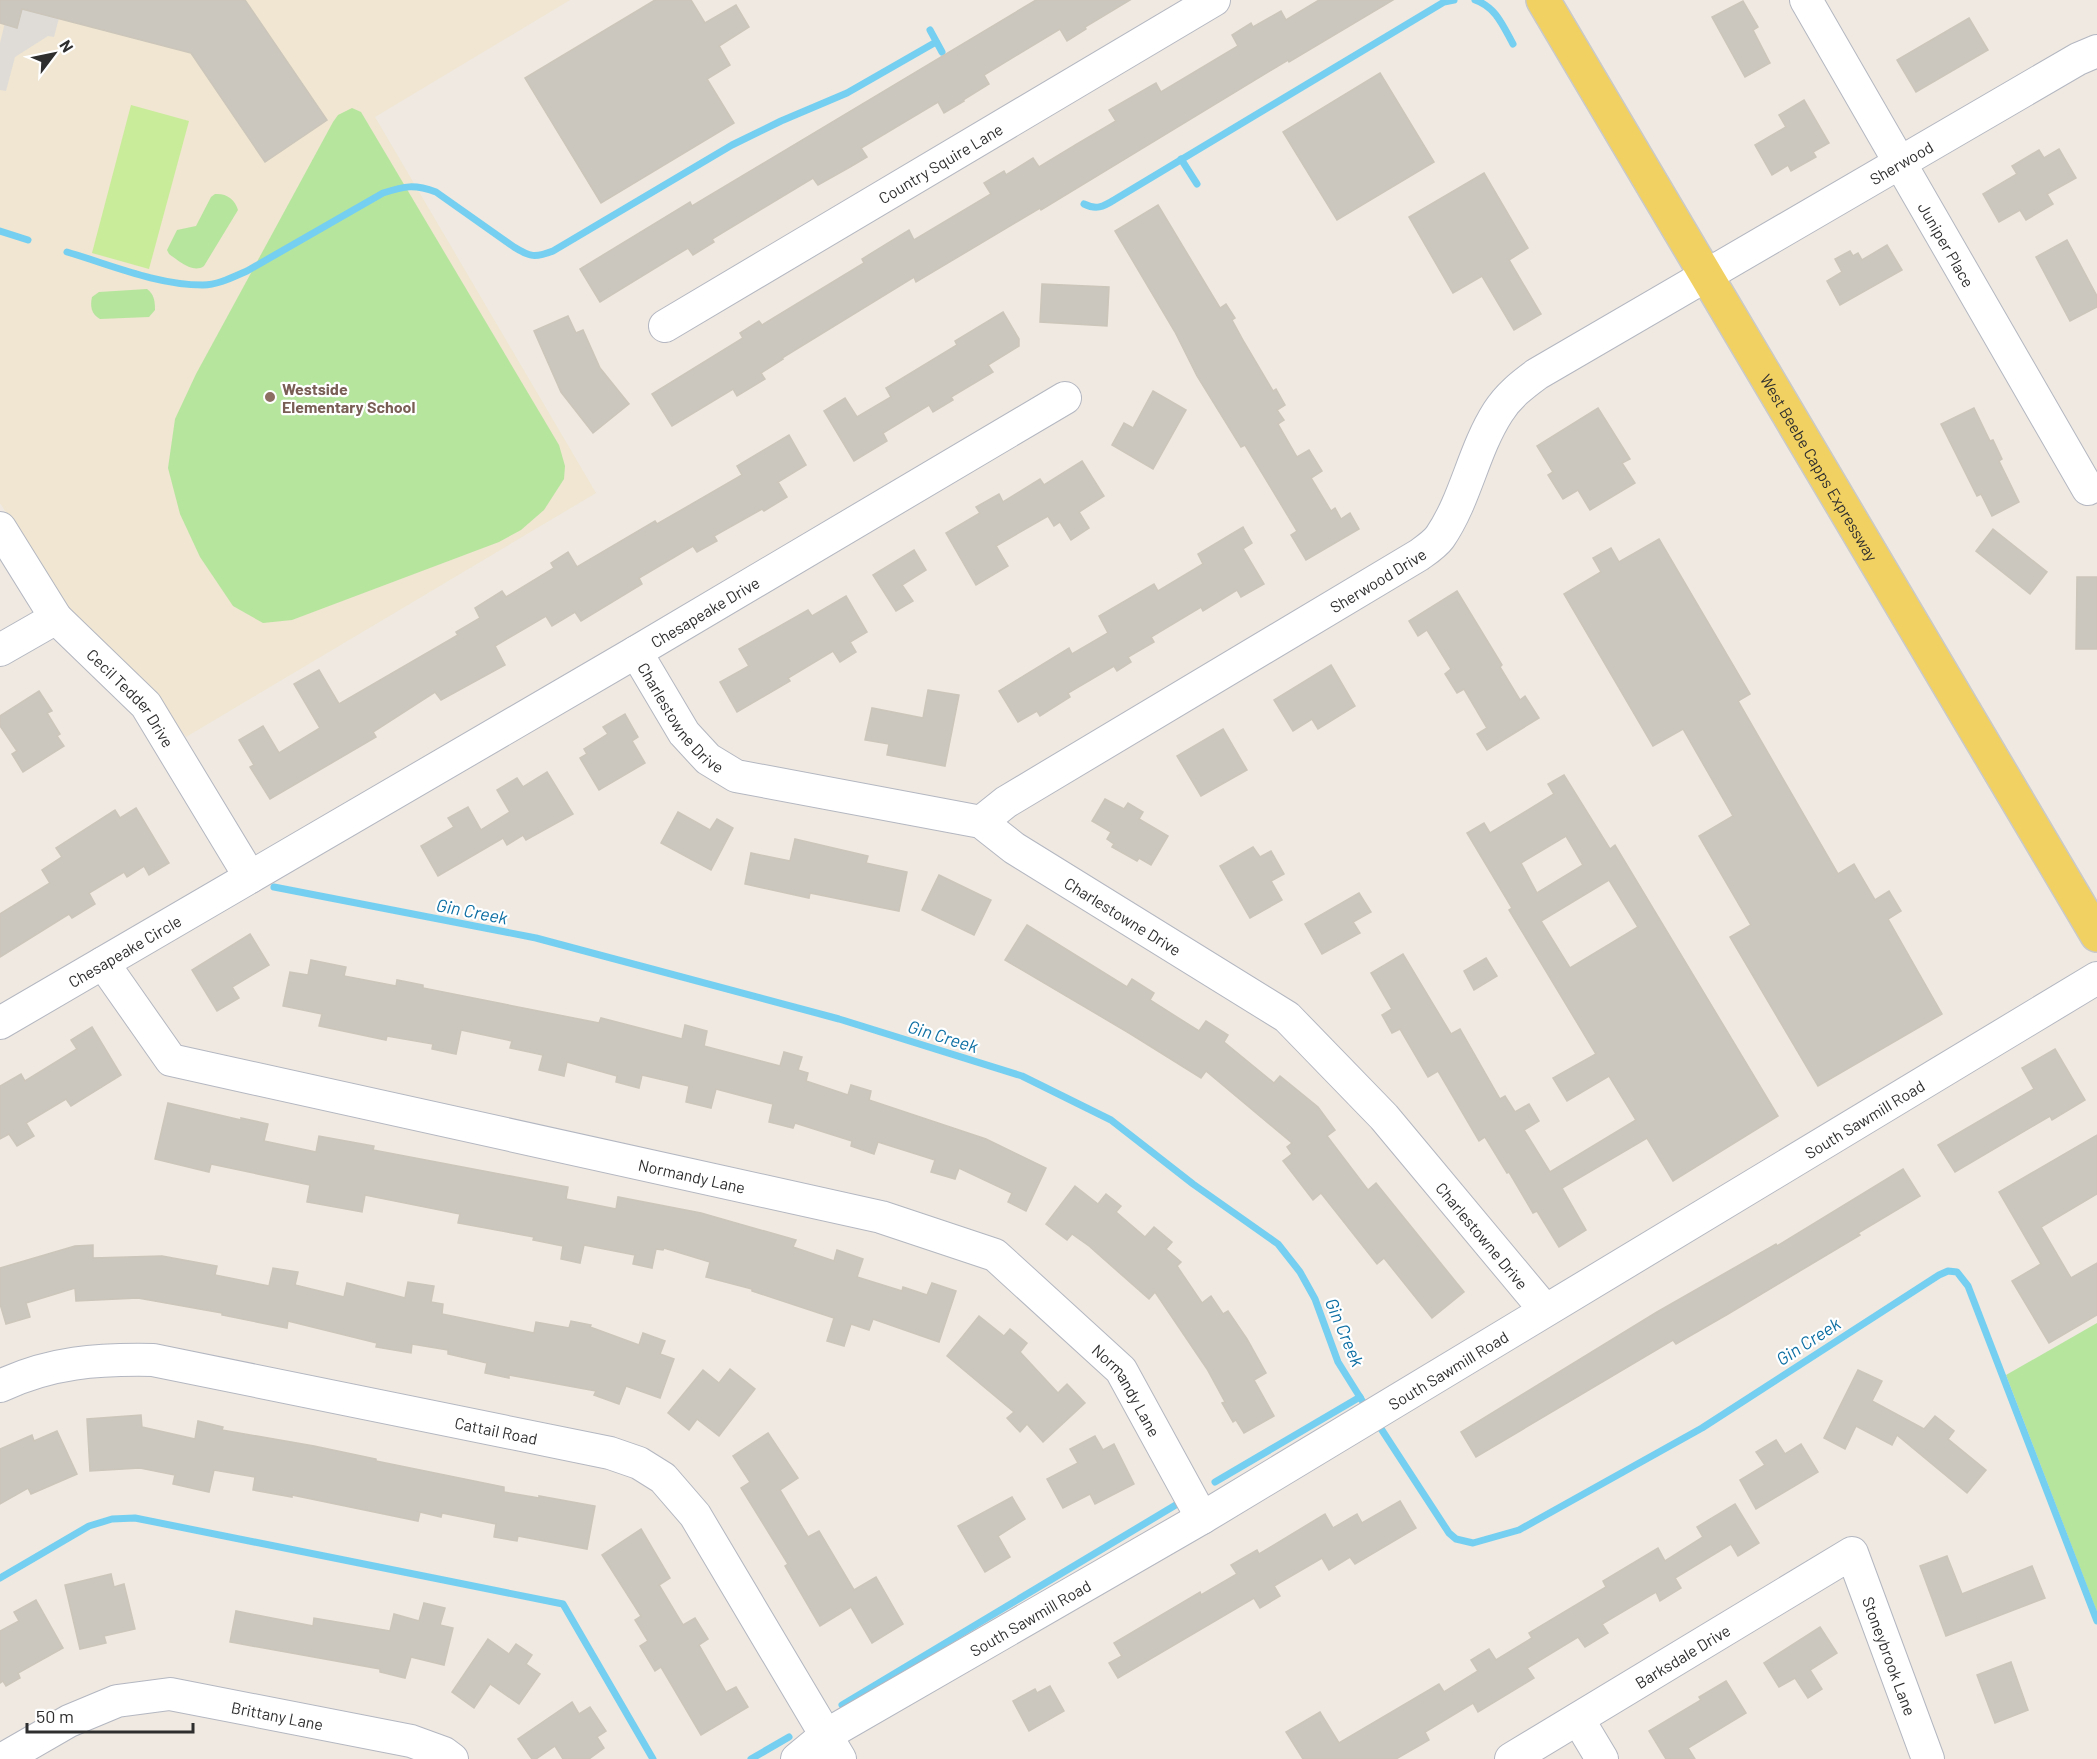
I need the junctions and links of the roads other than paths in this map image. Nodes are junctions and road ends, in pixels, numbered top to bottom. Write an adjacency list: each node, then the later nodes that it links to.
1 (1214, 0): 7 (street, Country Squire Lane)
2 (1543, 0): 6 (main road, West Beebe Capps Expressway)
3 (1806, 0): 5 (street, Juniper Place)
4 (2097, 51): 5 (street, Sherwood)
5 (1901, 164): 6 (street, Sherwood); 9 (street, Juniper Place)
6 (1706, 276): 14 (street, Sherwood Drive); 16 (main road, West Beebe Capps Expressway)
7 (664, 326)
8 (1065, 398): 13 (street, Chesapeake Drive)
9 (2088, 489)
10 (0, 528): 11 (street, Cecil Tedder Drive)
11 (56, 618): 12 (street); 15 (street, Cecil Tedder Drive)
12 (0, 650)
13 (636, 652): 14 (street, Charlestowne Drive); 15 (street, Chesapeake Drive)
14 (981, 822): 20 (street, Charlestowne Drive)
15 (250, 877): 17 (street, Chesapeake Circle)
16 (2097, 935)
17 (102, 963): 19 (street, Chesapeake Circle); 22 (street, Normandy Lane)
18 (2097, 978): 20 (street, South Sawmill Road)
19 (0, 1023)
20 (1545, 1310): 22 (street, South Sawmill Road)
21 (0, 1386): 25 (street, Cattail Road)
22 (1202, 1518): 25 (street, South Sawmill Road)
23 (1852, 1553): 24 (street, Barksdale Drive); 31 (street, Stoneybrook Lane)
24 (1578, 1719): 29 (street, Barksdale Drive); 30 (street)
25 (833, 1747): 28 (street, South Sawmill Road)
26 (3, 1759): 27 (street, Brittany Lane)
27 (452, 1759)
28 (796, 1759)
29 (1511, 1759)
30 (1602, 1759)
31 (1929, 1759)

